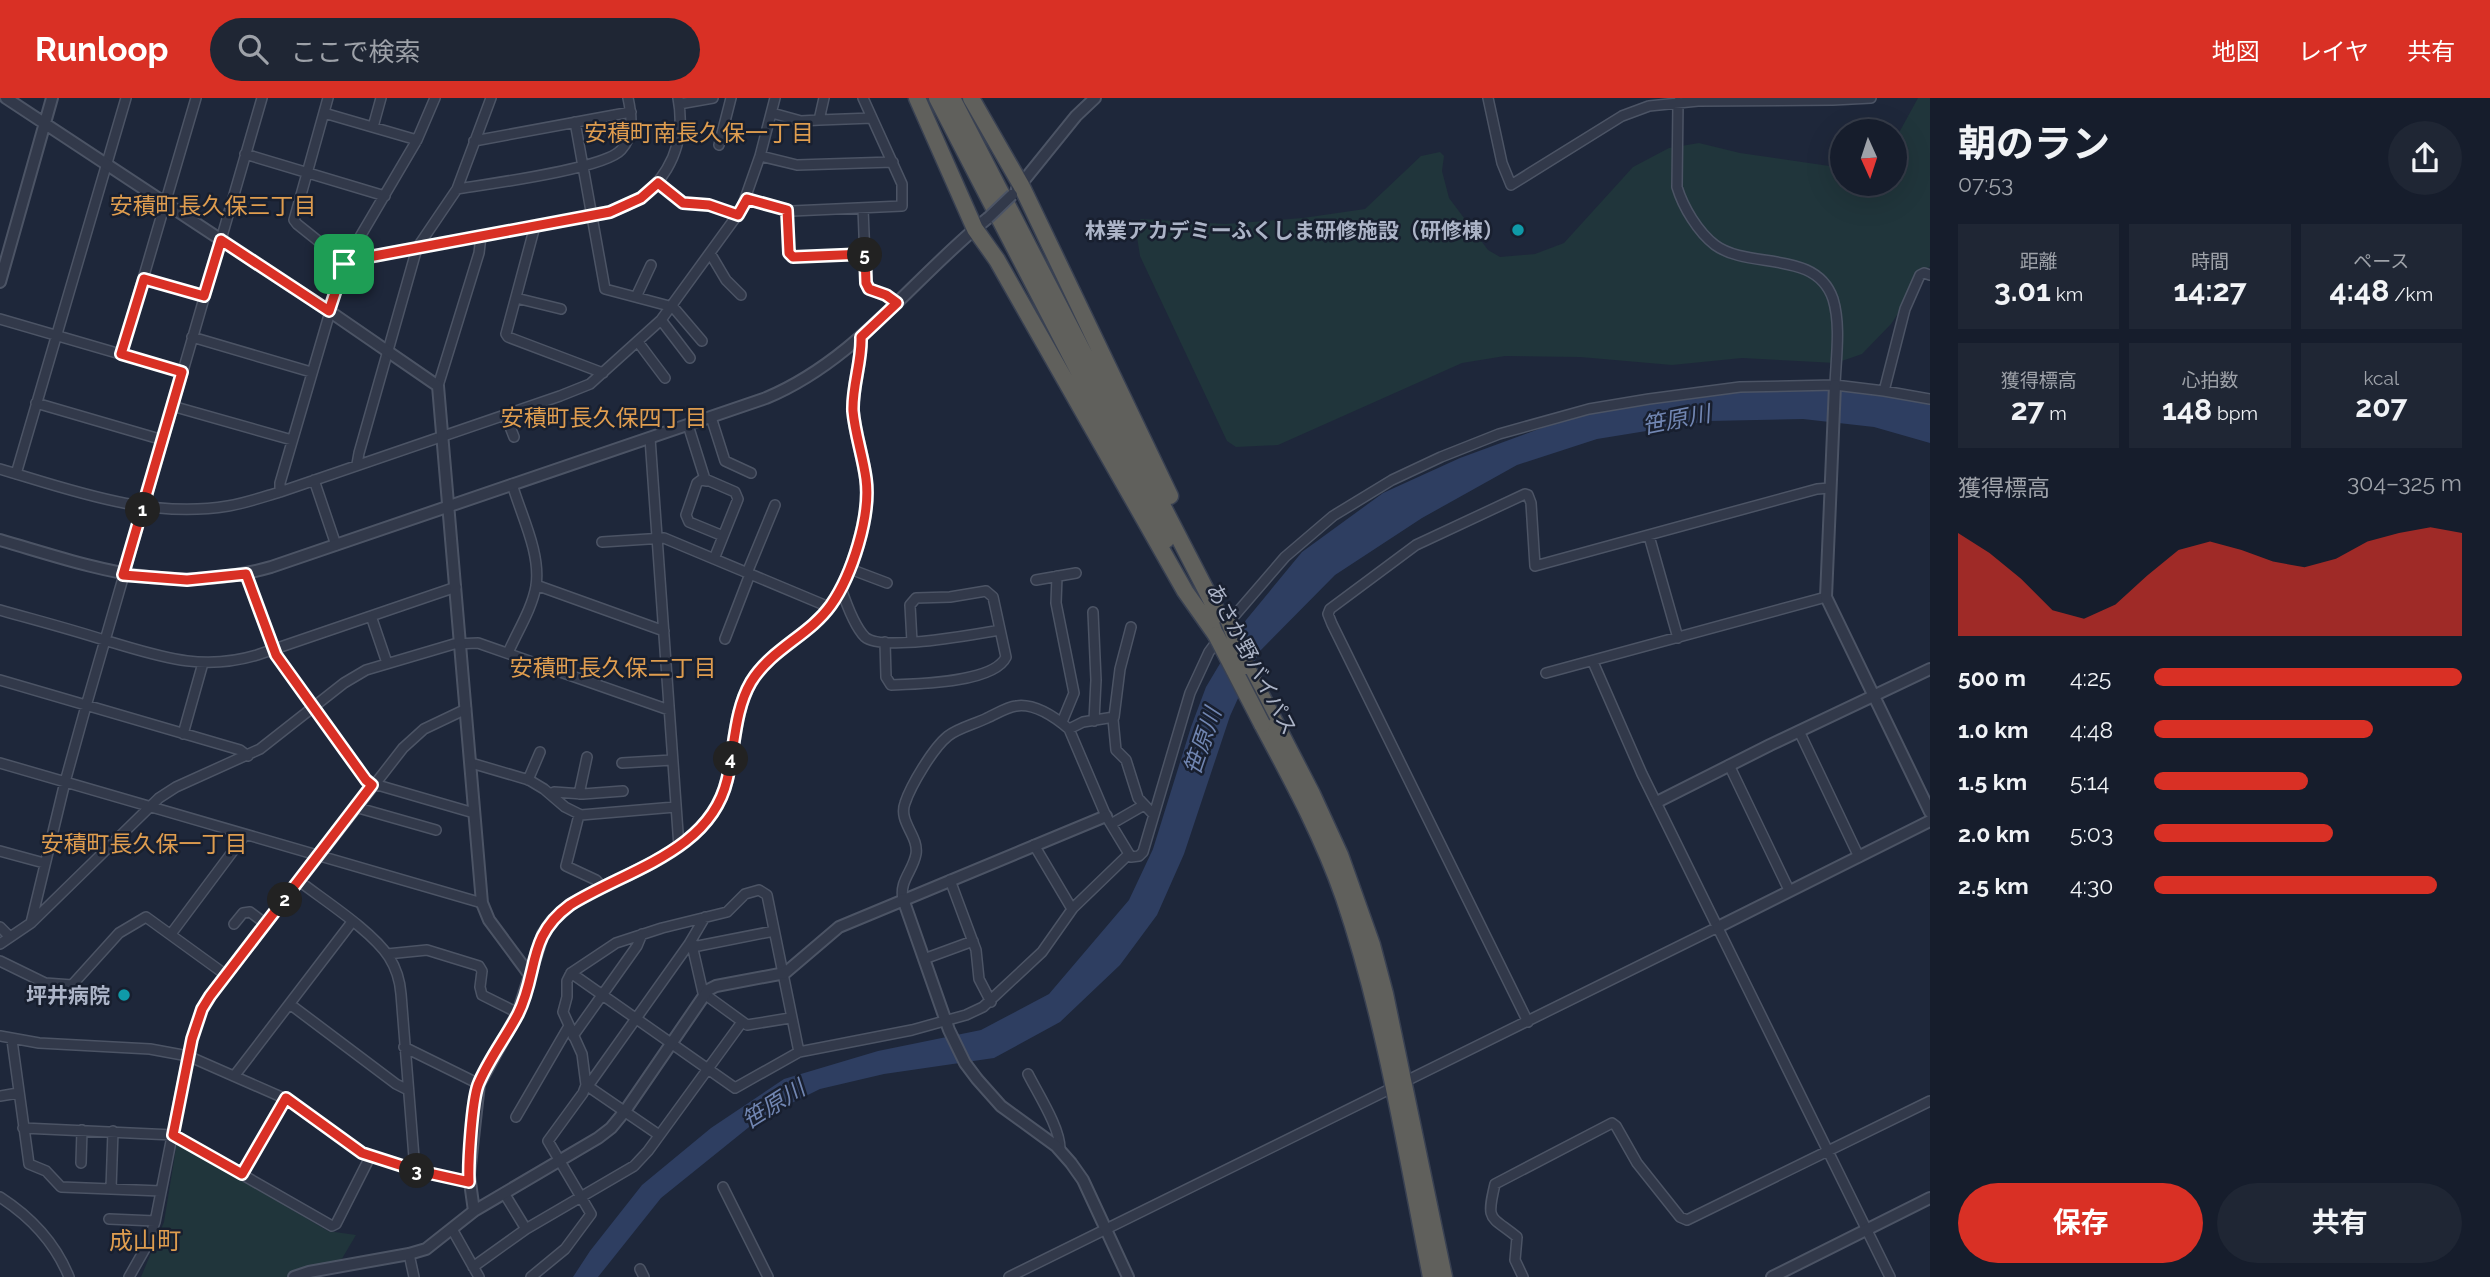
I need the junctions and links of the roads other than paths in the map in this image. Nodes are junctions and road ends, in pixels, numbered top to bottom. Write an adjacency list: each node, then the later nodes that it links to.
1 (6, 98): 30 (street)
2 (52, 98): 30 (street)
3 (126, 98): 39 (street)
4 (196, 98): 47 (street)
5 (262, 98): 36 (street)
6 (328, 98): 26 (street)
7 (382, 98): 32 (street)
8 (435, 98): 33 (street)
9 (491, 98): 34 (street)
10 (628, 98): 25 (street)
11 (713, 98): 23 (street)
12 (731, 98): 35 (street)
13 (775, 98): 27 (street)
14 (824, 98): 29 (street)
15 (863, 98): 28 (street)
16 (917, 98): 52 (highway)
17 (937, 98): 135 (highway, あさか野バイパス)
18 (952, 98): 135 (highway, あさか野バイパス)
19 (971, 98): 44 (highway)
20 (1095, 98): 44 (street)
21 (1488, 98): 24 (street)
22 (1871, 98): 24 (street)
23 (679, 101): 42 (street)
24 (1678, 102): 87 (street)
25 (631, 112): 31 (street); 40 (street)
26 (324, 113): 32 (street); 41 (street)
27 (772, 113): 29 (street); 37 (street)
28 (872, 118): 29 (street); 38 (street)
29 (819, 121)
30 (45, 122): 39 (street); 63 (street)
31 (575, 122): 34 (street); 40 (street)
32 (373, 127): 33 (street)
33 (417, 140): 45 (street)
34 (474, 141): 43 (street)
35 (719, 145)
36 (245, 155): 41 (street); 55 (street)
37 (760, 156): 38 (street); 46 (street)
38 (893, 162): 48 (street)
39 (106, 165): 47 (street); 74 (street)
40 (583, 166): 43 (street); 50 (street)
41 (306, 172): 45 (street); 59 (street)
42 (658, 183): 50 (street); 51 (street)
43 (457, 189): 56 (street)
44 (1017, 190): 52 (street, bridge); 135 (highway)
45 (385, 195): 59 (street)
46 (747, 199): 49 (street); 51 (street)
47 (166, 204): 55 (street); 62 (street)
48 (863, 208): 49 (street); 58 (street)
49 (787, 210): 58 (street)
50 (591, 215): 53 (street); 66 (street)
51 (738, 215): 57 (street)
52 (981, 223): 68 (street); 135 (highway)
53 (534, 226): 54 (street); 67 (street)
54 (481, 236): 56 (street); 86 (street)
55 (221, 240): 65 (street); 71 (street)
56 (417, 248): 59 (street); 79 (street)
57 (710, 253): 64 (street); 69 (street)
58 (865, 254): 68 (street)
59 (346, 260): 71 (street)
60 (651, 265): 66 (street)
61 (1930, 275): 88 (street)
62 (144, 279): 65 (street); 80 (street)
63 (0, 282)
64 (741, 295)
65 (204, 296): 75 (street)
66 (636, 297): 69 (street)
67 (516, 298): 70 (street); 84 (street)
68 (897, 303): 76 (street)
69 (672, 306): 73 (street); 77 (street)
70 (561, 309)
71 (329, 311): 79 (street); 83 (street)
72 (0, 319): 74 (street)
73 (661, 320): 78 (street); 81 (street)
74 (55, 335): 80 (street); 90 (street)
75 (192, 337): 82 (street); 83 (street)
76 (861, 337): 93 (street); 119 (street)
77 (702, 341)
78 (638, 342): 84 (street); 85 (street)
79 (387, 351): 86 (street); 100 (street)
80 (121, 354): 82 (street)
81 (690, 358)
82 (182, 372): 91 (street)
83 (311, 372): 99 (street)
84 (603, 373): 92 (street)
85 (665, 378)
86 (438, 386): 95 (street)
87 (1835, 388): 88 (street); 107 (street); 185 (street)
88 (1884, 391): 89 (street)
89 (1930, 399)
90 (36, 402): 98 (street); 103 (street)
91 (173, 406): 98 (street); 99 (street)
92 (505, 414): 95 (street); 96 (street)
93 (711, 417): 94 (street); 102 (street)
94 (688, 425): 97 (street); 105 (street)
95 (442, 435): 100 (street); 110 (street)
96 (514, 436)
97 (650, 438): 106 (street); 114 (street)
98 (163, 440): 111 (street)
99 (292, 440): 108 (street)
100 (357, 464): 104 (street)
101 (0, 469): 103 (street)
102 (751, 473)
103 (16, 474): 111 (street)
104 (314, 480): 108 (street); 117 (street)
105 (706, 481): 112 (street); 112 (street)
106 (512, 484): 110 (street); 127 (street)
107 (1830, 488): 113 (street); 130 (street)
108 (280, 492): 111 (street)
109 (775, 505): 122 (street)
110 (449, 506): 117 (street); 128 (street)
111 (144, 507): 123 (street)
112 (723, 536): 118 (street)
113 (1649, 536): 139 (street); 235 (street)
114 (656, 538): 116 (street); 118 (street); 138 (street)
115 (0, 540): 123 (street)
116 (601, 542)
117 (335, 545): 121 (street)
118 (714, 559): 122 (street)
119 (850, 569): 126 (street); 129 (street)
120 (1076, 573): 124 (street)
121 (246, 574): 123 (street); 145 (street)
122 (749, 574): 131 (street); 140 (street)
123 (123, 575): 141 (street)
124 (1058, 576): 125 (street); 161 (street)
125 (1036, 580)
126 (887, 583)
127 (536, 585): 138 (street); 146 (street)
128 (456, 587): 134 (street); 144 (street)
129 (841, 588): 131 (street); 142 (street)
130 (1826, 597): 139 (street); 153 (street)
131 (829, 607): 192 (street)
132 (0, 610): 141 (street)
133 (1093, 612): 160 (street)
134 (371, 616): 145 (street); 149 (street)
135 (1222, 625): 158 (highway, あさか野バイパス, bridge); 158 (highway, あさか野バイパス, bridge)
136 (1132, 627): 159 (street)
137 (1000, 630): 142 (street); 143 (street); 143 (street)
138 (664, 631): 157 (street)
139 (1678, 638): 147 (street)
140 (725, 639)
141 (105, 640): 148 (street); 154 (street)
142 (885, 642): 143 (street)
143 (912, 642)
144 (461, 643): 146 (street); 149 (street); 156 (street)
145 (273, 650): 148 (street); 155 (street)
146 (508, 653): 157 (street)
147 (1593, 662): 151 (street); 178 (street)
148 (203, 663): 163 (street)
149 (387, 663): 155 (street)
150 (1930, 669): 153 (street)
151 (1546, 673)
152 (0, 680): 154 (street)
153 (1873, 696): 162 (street); 183 (street)
154 (86, 706): 163 (street); 173 (street)
155 (313, 708): 165 (street); 174 (street)
156 (466, 709): 169 (street); 174 (street)
157 (669, 710): 167 (street)
158 (1266, 718): 248 (highway, あさか野バイパス)
159 (1113, 719): 160 (street); 179 (street)
160 (1094, 721): 161 (street)
161 (1065, 726): 187 (street); 202 (street)
162 (1799, 731): 171 (street); 196 (street)
163 (183, 734): 165 (street)
164 (540, 752): 172 (street)
165 (248, 756): 180 (street)
166 (587, 757): 177 (street)
167 (672, 760): 170 (street); 182 (street)
168 (0, 763): 173 (street)
169 (471, 763): 172 (street); 184 (street)
170 (622, 763)
171 (1729, 765): 178 (street); 201 (street)
172 (528, 780): 176 (street)
173 (65, 782): 180 (street); 197 (street)
174 (372, 785): 181 (street); 184 (street)
175 (623, 791): 177 (street)
176 (550, 794): 177 (street); 186 (street)
177 (579, 794)
178 (1657, 802): 211 (street)
179 (1144, 805): 185 (street); 187 (street)
180 (149, 807): 190 (street); 207 (street)
181 (355, 807): 189 (street); 195 (street)
182 (675, 807): 186 (street); 192 (street)
183 (1930, 812)
184 (474, 813): 203 (street)
185 (1153, 814): 194 (street)
186 (579, 815): 200 (street)
187 (1109, 820): 191 (street); 194 (street)
188 (1930, 821): 196 (street)
189 (436, 830)
190 (244, 835): 195 (street); 213 (street)
191 (1034, 845): 198 (street); 204 (street)
192 (679, 847): 200 (street)
193 (0, 851): 197 (street)
194 (1129, 855): 204 (street)
195 (318, 856): 199 (street); 203 (street)
196 (1859, 857): 201 (street)
197 (44, 863): 207 (street)
198 (950, 880): 202 (street); 216 (street)
199 (299, 881): 206 (street); 209 (street)
200 (602, 887): 223 (street)
201 (1789, 890): 211 (street)
202 (903, 899): 220 (street); 224 (street)
203 (482, 903): 223 (street)
204 (1072, 909): 228 (street)
205 (705, 917): 212 (street); 214 (street); 218 (street)
206 (352, 922): 219 (street); 229 (street)
207 (32, 923): 215 (street)
208 (234, 924): 209 (street)
209 (266, 924): 225 (street)
210 (0, 926): 215 (street)
211 (1718, 927): 235 (street); 263 (street)
212 (774, 931): 218 (street); 224 (street)
213 (172, 934): 221 (street); 225 (street)
214 (642, 934): 222 (street); 226 (street)
215 (9, 937): 217 (street)
216 (973, 941): 220 (street); 228 (street)
217 (0, 944)
218 (691, 945): 227 (street); 231 (street)
219 (387, 954): 230 (street); 241 (street)
220 (924, 959): 233 (street)
221 (0, 961)
222 (571, 973): 226 (street); 236 (street)
223 (529, 974): 230 (street)
224 (782, 974): 227 (street); 232 (street)
225 (226, 975): 243 (street)
226 (603, 995): 231 (street); 237 (street)
227 (705, 995): 234 (street); 240 (street)
228 (991, 1002): 233 (street)
229 (290, 1005): 246 (street); 250 (street)
230 (518, 1013): 247 (street)
231 (635, 1018): 240 (street); 249 (street)
232 (790, 1018): 234 (street); 242 (street)
233 (946, 1019): 242 (street); 262 (street)
234 (742, 1022): 244 (street)
235 (1528, 1022): 248 (street)
236 (569, 1026): 237 (street); 256 (street)
237 (573, 1036): 249 (street)
238 (0, 1037): 239 (street)
239 (12, 1040): 243 (street); 251 (street)
240 (671, 1045): 244 (street); 255 (street)
241 (404, 1047): 247 (street); 250 (street)
242 (799, 1052): 244 (street)
243 (188, 1056): 246 (street); 260 (street)
244 (707, 1069): 261 (street)
245 (1028, 1074): 262 (street)
246 (235, 1075): 253 (street)
247 (479, 1084): 269 (street)
248 (1397, 1084): 282 (street); 298 (highway, あさか野バイパス); 299 (highway, あさか野バイパス)
249 (587, 1085): 255 (street); 265 (street)
250 (408, 1090): 267 (street)
251 (18, 1093): 252 (street); 257 (street)
252 (0, 1096)
253 (286, 1098): 264 (street); 268 (street)
254 (1930, 1101): 263 (street)
255 (625, 1111): 261 (street); 265 (street)
256 (516, 1117)
257 (23, 1128): 258 (street); 271 (street)
258 (82, 1130): 259 (street); 266 (street)
259 (113, 1131): 260 (street); 271 (street)
260 (173, 1135): 268 (street); 272 (street)
261 (659, 1135): 275 (street)
262 (1060, 1150): 282 (street)
263 (1829, 1151): 283 (street); 300 (street)
264 (370, 1157): 267 (street); 268 (street)
265 (559, 1160): 273 (street); 275 (street)
266 (81, 1163)
267 (415, 1170): 269 (street)
268 (242, 1174)
269 (469, 1182): 277 (street)
270 (723, 1187): 295 (street)
271 (111, 1189): 272 (street)
272 (161, 1191): 279 (street)
273 (504, 1193): 277 (street); 281 (street)
274 (0, 1197): 288 (street)
275 (582, 1198): 281 (street); 285 (street)
276 (1930, 1198): 283 (street)
277 (474, 1211): 280 (street)
278 (109, 1219): 279 (street)
279 (155, 1221): 289 (street)
280 (452, 1229): 284 (street); 286 (street)
281 (526, 1229): 286 (street)
282 (1106, 1230): 296 (street); 297 (street)
283 (1867, 1230): 301 (street); 302 (street)
284 (409, 1254): 287 (street); 291 (street)
285 (546, 1266): 293 (street); 294 (street)
286 (473, 1267): 292 (street)
287 (309, 1274): 290 (street)
288 (69, 1277)
289 (129, 1277)
290 (295, 1277)
291 (414, 1277)
292 (479, 1277)
293 (531, 1277)
294 (543, 1277)
295 (768, 1277)
296 (1009, 1277)
297 (1128, 1277)
298 (1431, 1277)
299 (1444, 1277)
300 (1523, 1277)
301 (1772, 1277)
302 (1890, 1277)

